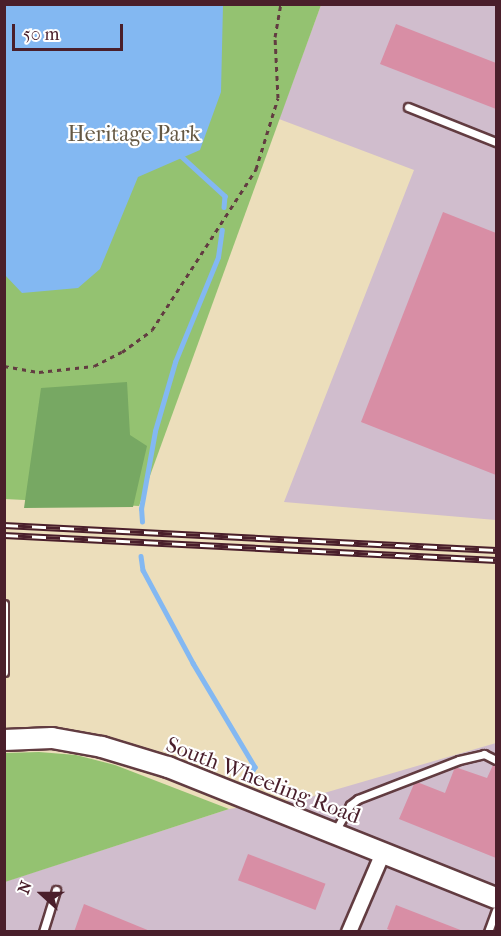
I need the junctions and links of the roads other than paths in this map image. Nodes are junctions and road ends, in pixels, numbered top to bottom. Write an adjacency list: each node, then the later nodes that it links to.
1 (408, 107): 2 (lane)
2 (496, 142)
3 (4, 604): 4 (lane)
4 (4, 672)
5 (4, 740): 7 (main road, South Wheeling Road)
6 (496, 760): 7 (lane)
7 (333, 834): 8 (main road, South Wheeling Road)
8 (383, 853): 10 (main road, South Wheeling Road); 12 (street)
9 (56, 890): 11 (lane)
10 (496, 898): 13 (lane)
11 (43, 932)
12 (349, 932)
13 (488, 932)

